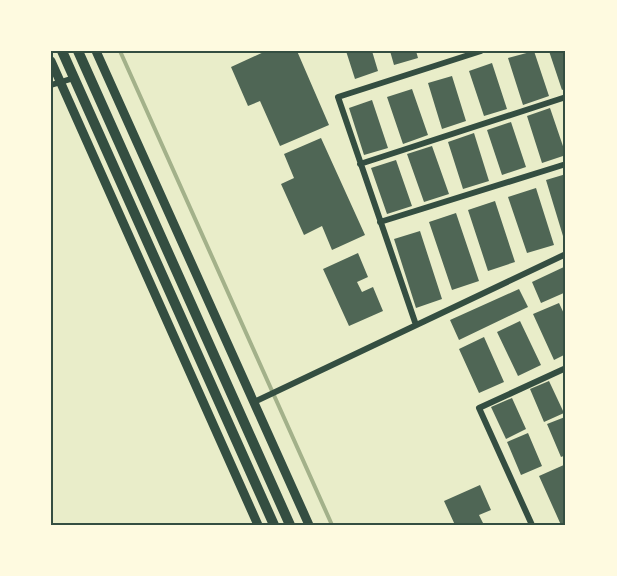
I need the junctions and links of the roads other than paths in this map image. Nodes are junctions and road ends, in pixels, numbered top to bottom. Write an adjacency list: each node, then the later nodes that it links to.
1 (62, 51): 6 (main road)
2 (78, 51): 18 (main road)
3 (96, 51): 15 (street)
4 (481, 51): 9 (street)
5 (51, 61): 7 (street)
6 (74, 78): 7 (street); 17 (main road)
7 (56, 84): 16 (street)
8 (566, 97): 9 (street)
9 (360, 164): 11 (street)
10 (566, 164): 11 (street)
11 (380, 222): 13 (street)
12 (566, 254): 13 (street)
13 (416, 325): 15 (street)
14 (566, 368): 20 (street)
15 (254, 402): 19 (street)
16 (258, 525)
17 (273, 525)
18 (290, 525)
19 (309, 525)
20 (532, 525)

